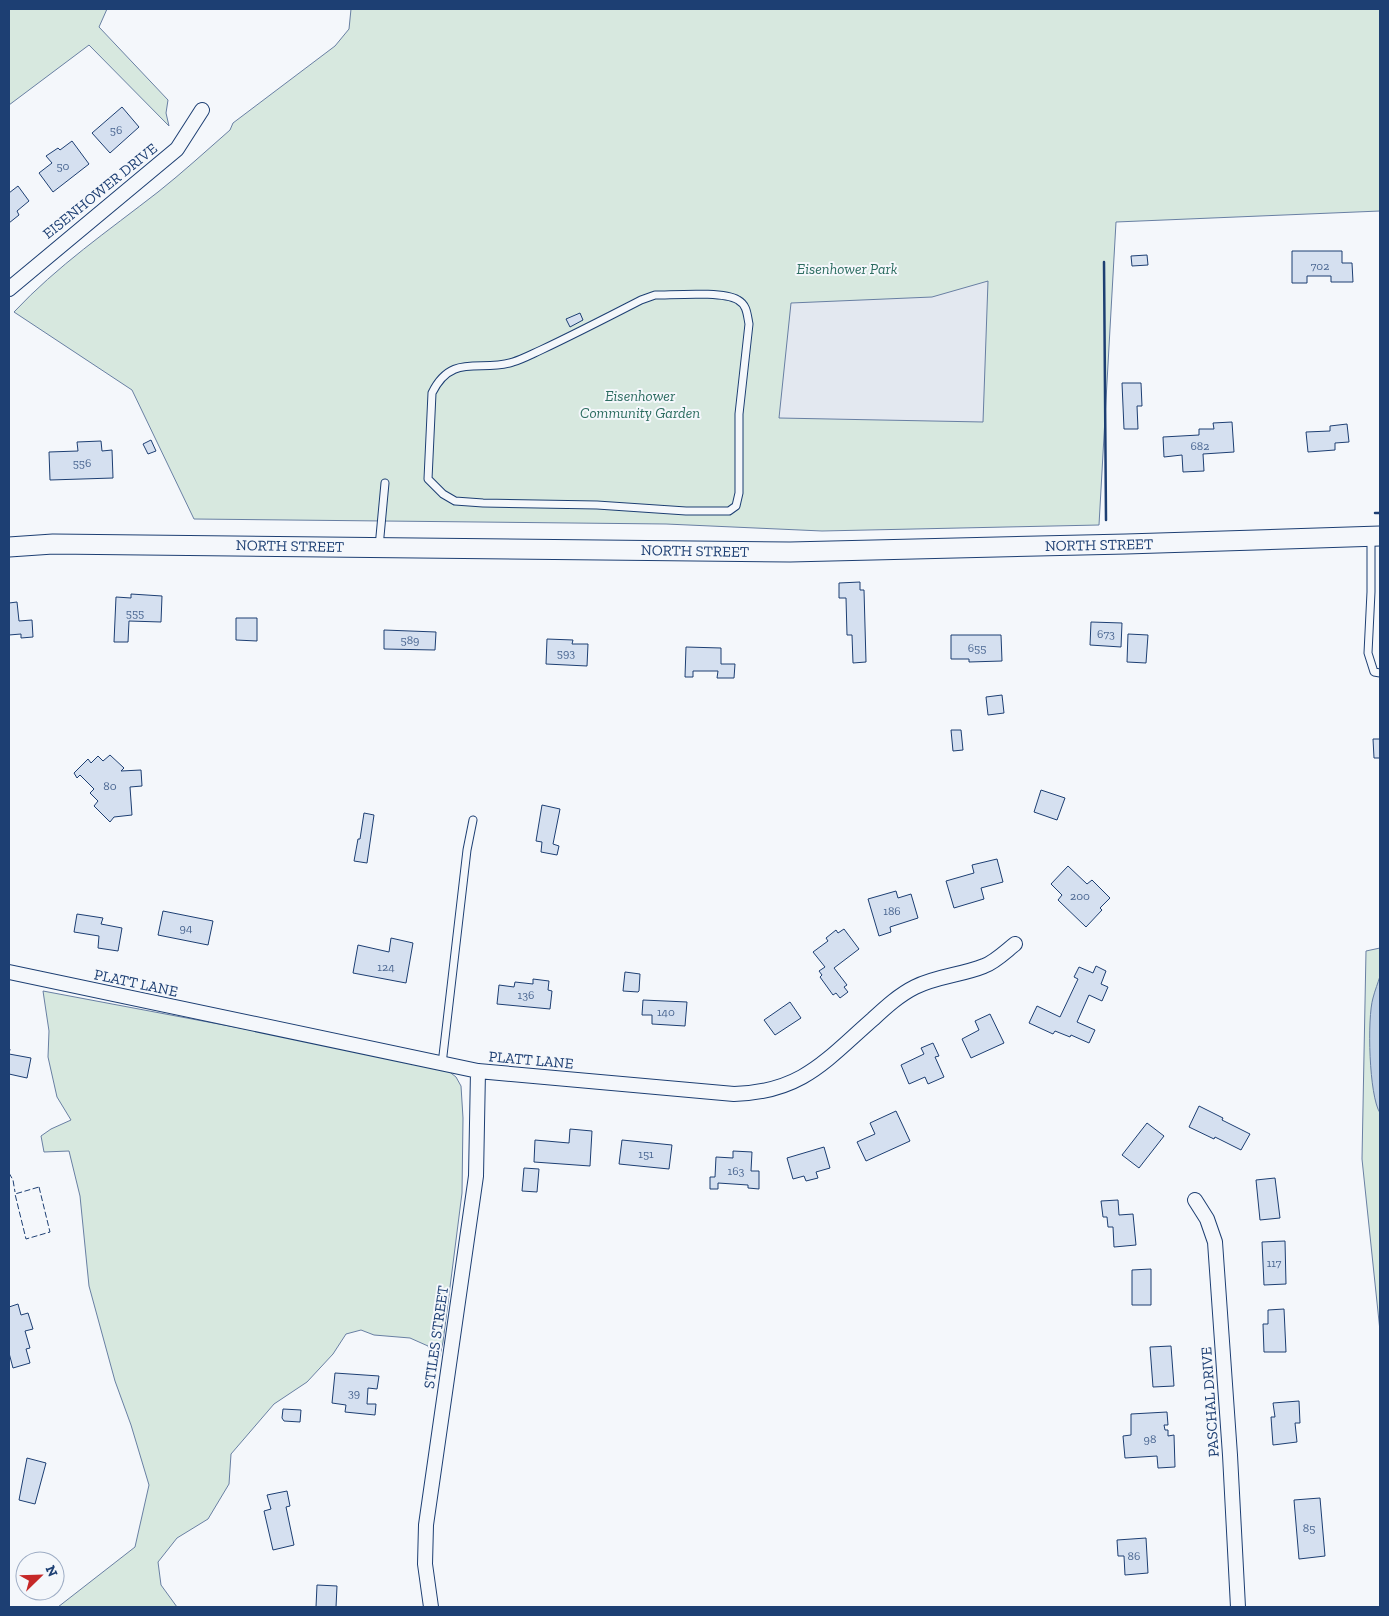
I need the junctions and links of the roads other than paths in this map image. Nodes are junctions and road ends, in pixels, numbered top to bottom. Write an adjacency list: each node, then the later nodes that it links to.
1 (202, 110): 2 (street, EISENHOWER DRIVE)
2 (9, 289)
3 (430, 420): 3 (lane)
4 (385, 483): 7 (lane)
5 (1375, 536): 7 (main road, NORTH STREET); 8 (lane)
6 (9, 547): 7 (main road, NORTH STREET)
7 (379, 547)
8 (1380, 673)
9 (473, 820): 12 (lane)
10 (1015, 944): 13 (street, PLATT LANE)
11 (9, 972): 12 (street, PLATT LANE)
12 (442, 1065): 13 (street, PLATT LANE)
13 (478, 1071): 15 (street, STILES STREET)
14 (1195, 1200): 16 (street, PASCHAL DRIVE)
15 (430, 1607)
16 (1238, 1607)

